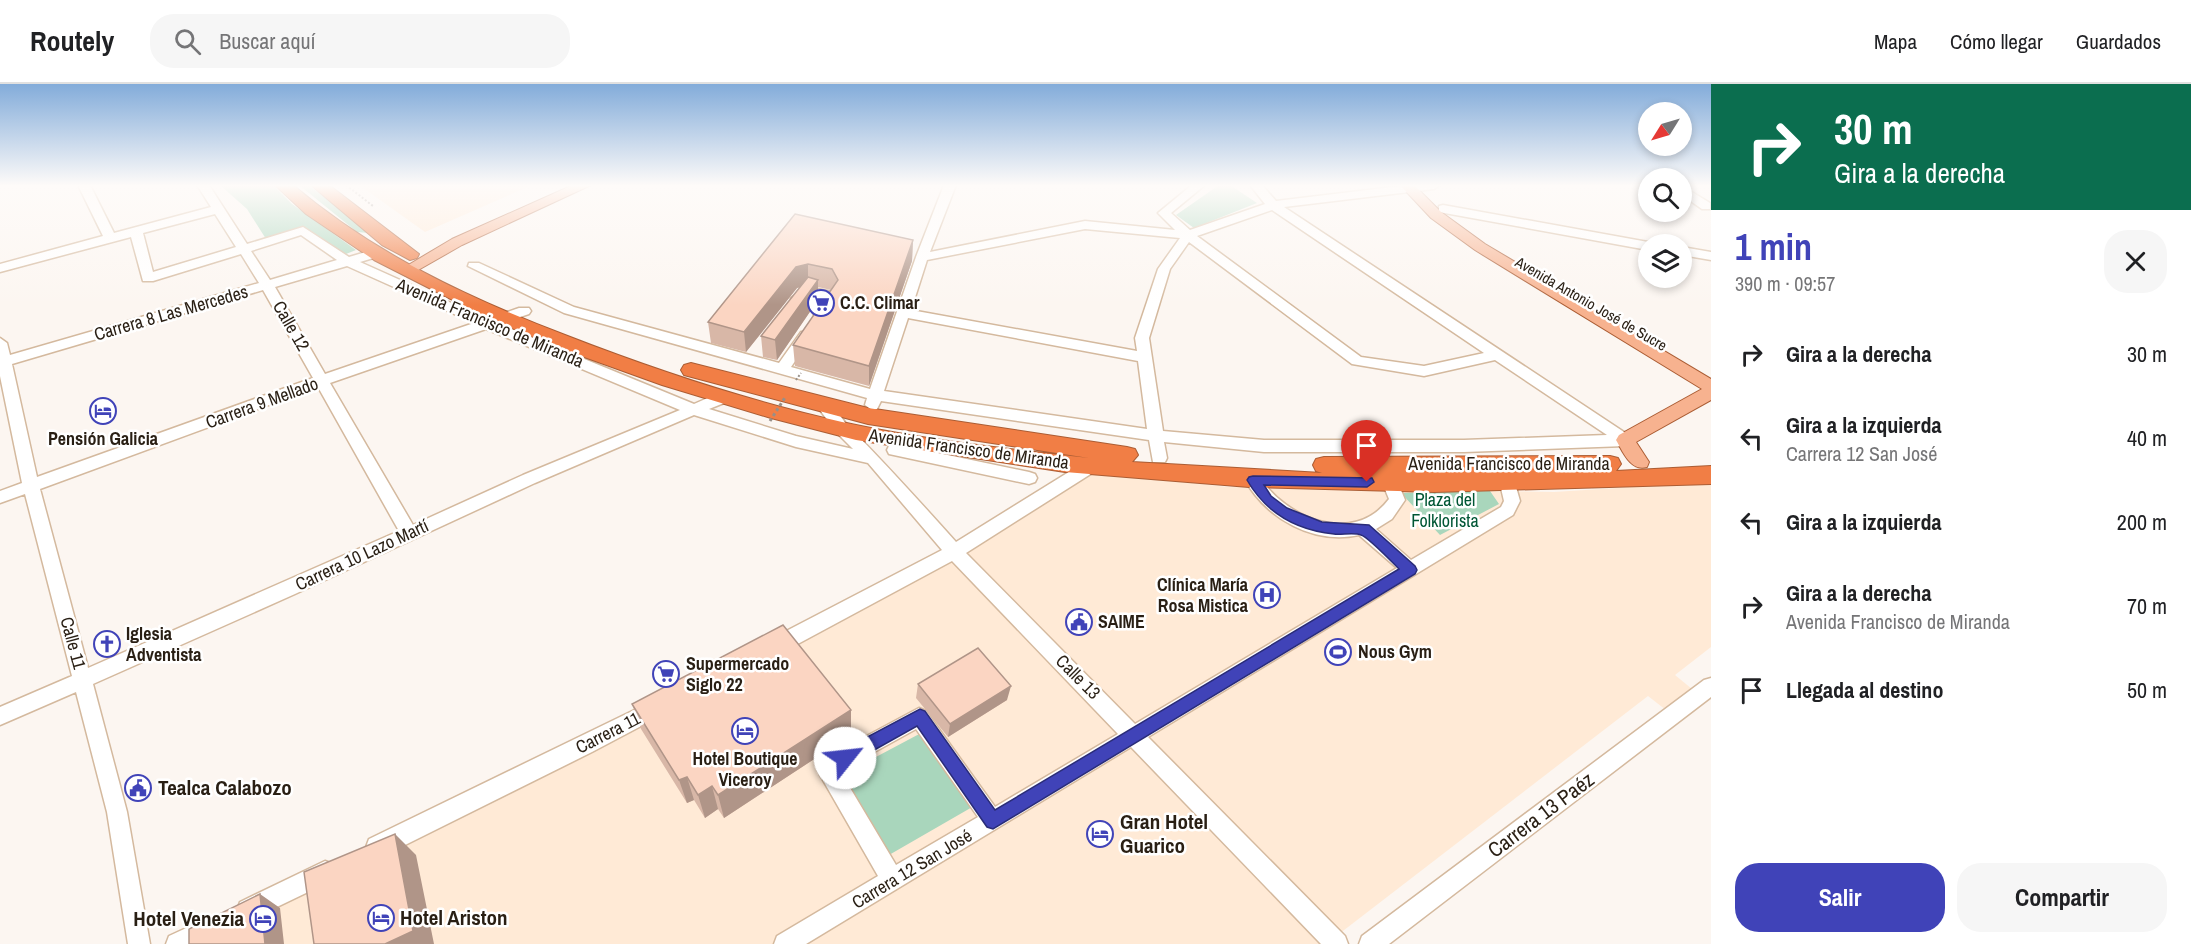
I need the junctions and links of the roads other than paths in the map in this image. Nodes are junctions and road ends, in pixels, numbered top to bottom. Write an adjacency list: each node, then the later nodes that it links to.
1 (104, 225): 19 (street)
2 (161, 225): 17 (street)
3 (229, 225): 21 (street, Calle 12)
4 (335, 225): 22 (highway, Avenida Francisco de Miranda)
5 (368, 225): 27 (highway, Avenida Francisco de Miranda)
6 (483, 225): 27 (main road)
7 (495, 225): 27 (main road)
8 (934, 225): 25 (street)
9 (1083, 225): 25 (street)
10 (1085, 225): 18 (street)
11 (1177, 225): 18 (street)
12 (1216, 225): 18 (street)
13 (1302, 225): 34 (street)
14 (1450, 225): 40 (main road, Avenida Antonio José de Sucre)
15 (1462, 225): 38 (main road, Avenida Antonio José de Sucre)
16 (1532, 225): 20 (street)
17 (136, 232): 19 (street); 21 (street)
18 (1188, 235): 34 (street); 36 (street)
19 (110, 238): 29 (street)
20 (1638, 244)
21 (244, 249): 26 (street, Avenida Francisco de Miranda); 30 (street, Calle 12)
22 (376, 253): 26 (street, Carrera 8 Las Mercedes); 27 (highway, Avenida Francisco de Miranda)
23 (1692, 253): 24 (street)
24 (1711, 256)
25 (922, 257): 32 (street)
26 (347, 261): 30 (street, Carrera 8 Las Mercedes); 33 (street, Avenida Francisco de Miranda)
27 (410, 262): 33 (highway, Avenida Francisco de Miranda)
28 (474, 266): 37 (street, Avenida Francisco de Miranda)
29 (0, 268)
30 (267, 285): 35 (street, Carrera 8 Las Mercedes); 39 (street, Calle 12)
31 (792, 306): 37 (street)
32 (903, 314): 36 (street); 43 (street)
33 (506, 318): 39 (street, Carrera 9 Mellado); 41 (highway, Avenida Francisco de Miranda); 42 (highway, Avenida Francisco de Miranda); 44 (street, Avenida Francisco de Miranda)
34 (1496, 355): 47 (street)
35 (2, 356): 63 (street, Calle 11)
36 (1144, 357): 46 (street)
37 (782, 369): 43 (street, Avenida Francisco de Miranda)
38 (1711, 372)
39 (323, 380): 63 (street, Carrera 9 Mellado); 66 (street, Calle 12)
40 (1710, 393): 47 (main road)
41 (724, 398): 44 (street, Carrera 10 Lazo Martí); 45 (highway, Avenida Francisco de Miranda)
42 (824, 406): 43 (highway, Avenida Francisco de Miranda); 45 (street, Calle 13)
43 (872, 406): 46 (street, Avenida Francisco de Miranda); 53 (highway, Avenida Francisco de Miranda)
44 (697, 411): 52 (street, Avenida Francisco de Miranda); 66 (street, Carrera 10 Lazo Martí)
45 (842, 429): 48 (highway, Avenida Francisco de Miranda); 52 (street, Calle 13)
46 (1156, 436): 47 (street, Avenida Francisco de Miranda); 50 (street)
47 (1625, 440): 54 (main road)
48 (923, 449): 49 (street, Avenida Francisco de Miranda); 55 (highway, Avenida Francisco de Miranda)
49 (895, 450)
50 (1159, 458): 53 (highway, Avenida Francisco de Miranda); 58 (highway, Avenida Francisco de Miranda)
51 (1711, 458): 54 (highway, Avenida Francisco de Miranda)
52 (873, 459): 67 (street, Calle 13)
53 (1124, 462): 56 (highway, Avenida Francisco de Miranda); 61 (highway, Avenida Francisco de Miranda)
54 (1640, 462): 57 (highway, Avenida Francisco de Miranda)
55 (1002, 464): 56 (highway, Avenida Francisco de Miranda); 60 (street, Avenida Francisco de Miranda)
56 (1091, 466): 67 (street)
57 (1602, 472): 58 (highway, Avenida Francisco de Miranda); 59 (highway, Avenida Francisco de Miranda)
58 (1502, 474): 62 (highway, Avenida Francisco de Miranda); 68 (street, Carrera 12 San José)
59 (1711, 475)
60 (1029, 478)
61 (1253, 480): 62 (highway, Avenida Francisco de Miranda); 65 (street)
62 (1390, 482): 65 (street)
63 (31, 486): 64 (street, Carrera 9 Mellado); 70 (street, Calle 11)
64 (0, 497)
65 (1364, 529): 68 (street)
66 (409, 533): 70 (street, Carrera 10 Lazo Martí)
67 (954, 552): 69 (street); 74 (street, Calle 13)
68 (1410, 570): 74 (street, Carrera 12 San José)
69 (754, 657)
70 (83, 680): 73 (street, Carrera 10 Lazo Martí); 79 (street, Calle 11)
71 (1711, 686): 83 (street, Carrera 13 Paéz)
72 (669, 702): 76 (street, Carrera 11)
73 (0, 716)
74 (1135, 736): 75 (street, Carrera 12 San José); 82 (street, Calle 13)
75 (993, 821): 78 (street, Carrera 12 San José); 78 (street)
76 (360, 855)
77 (338, 866): 80 (street)
78 (893, 880): 81 (street, Carrera 12 San José)
79 (139, 944)
80 (177, 944)
81 (785, 944)
82 (1337, 944)
83 (1370, 944)

